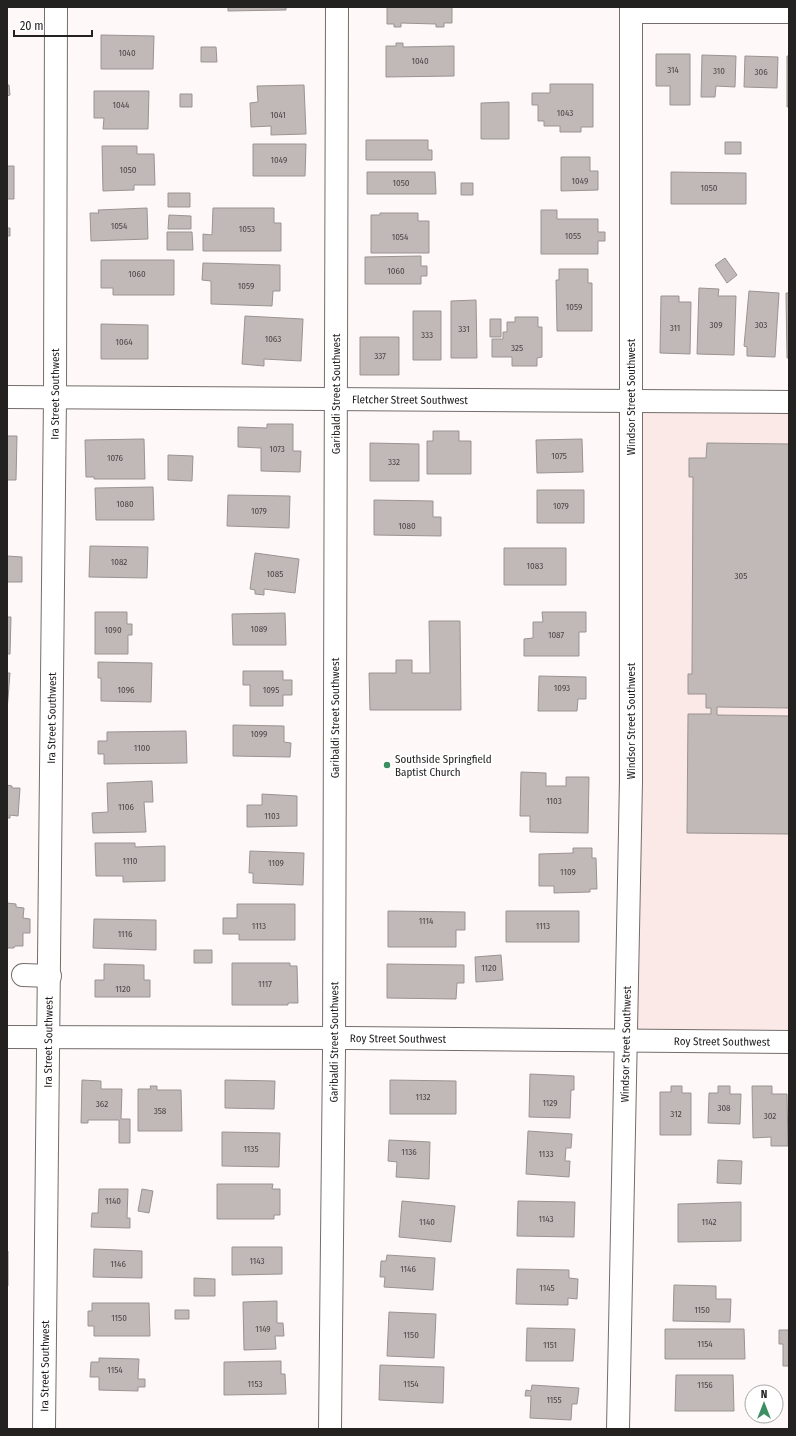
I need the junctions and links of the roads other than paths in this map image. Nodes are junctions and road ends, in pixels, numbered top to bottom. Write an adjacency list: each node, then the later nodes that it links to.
1 (56, 7): 6 (street, Ira Street Southwest)
2 (337, 7): 7 (street, Garibaldi Street Southwest)
3 (631, 10): 4 (street); 8 (street, Windsor Street Southwest)
4 (789, 12)
5 (7, 397): 6 (street, Fletcher Street Southwest)
6 (55, 397): 7 (street, Fletcher Street Southwest); 11 (street, Ira Street Southwest)
7 (336, 398): 8 (street, Fletcher Street Southwest); 14 (street, Garibaldi Street Southwest)
8 (631, 401): 9 (street, Fletcher Street Southwest); 15 (street, Windsor Street Southwest)
9 (789, 402)
10 (23, 975): 11 (street)
11 (50, 976): 12 (street, Ira Street Southwest)
12 (49, 1036): 13 (street, Roy Street Southwest); 14 (street, Roy Street Southwest); 17 (street, Ira Street Southwest)
13 (7, 1037)
14 (334, 1038): 15 (street, Roy Street Southwest); 18 (street, Garibaldi Street Southwest)
15 (625, 1041): 16 (street, Roy Street Southwest); 19 (street, Windsor Street Southwest)
16 (789, 1042)
17 (44, 1429)
18 (330, 1429)
19 (618, 1429)

